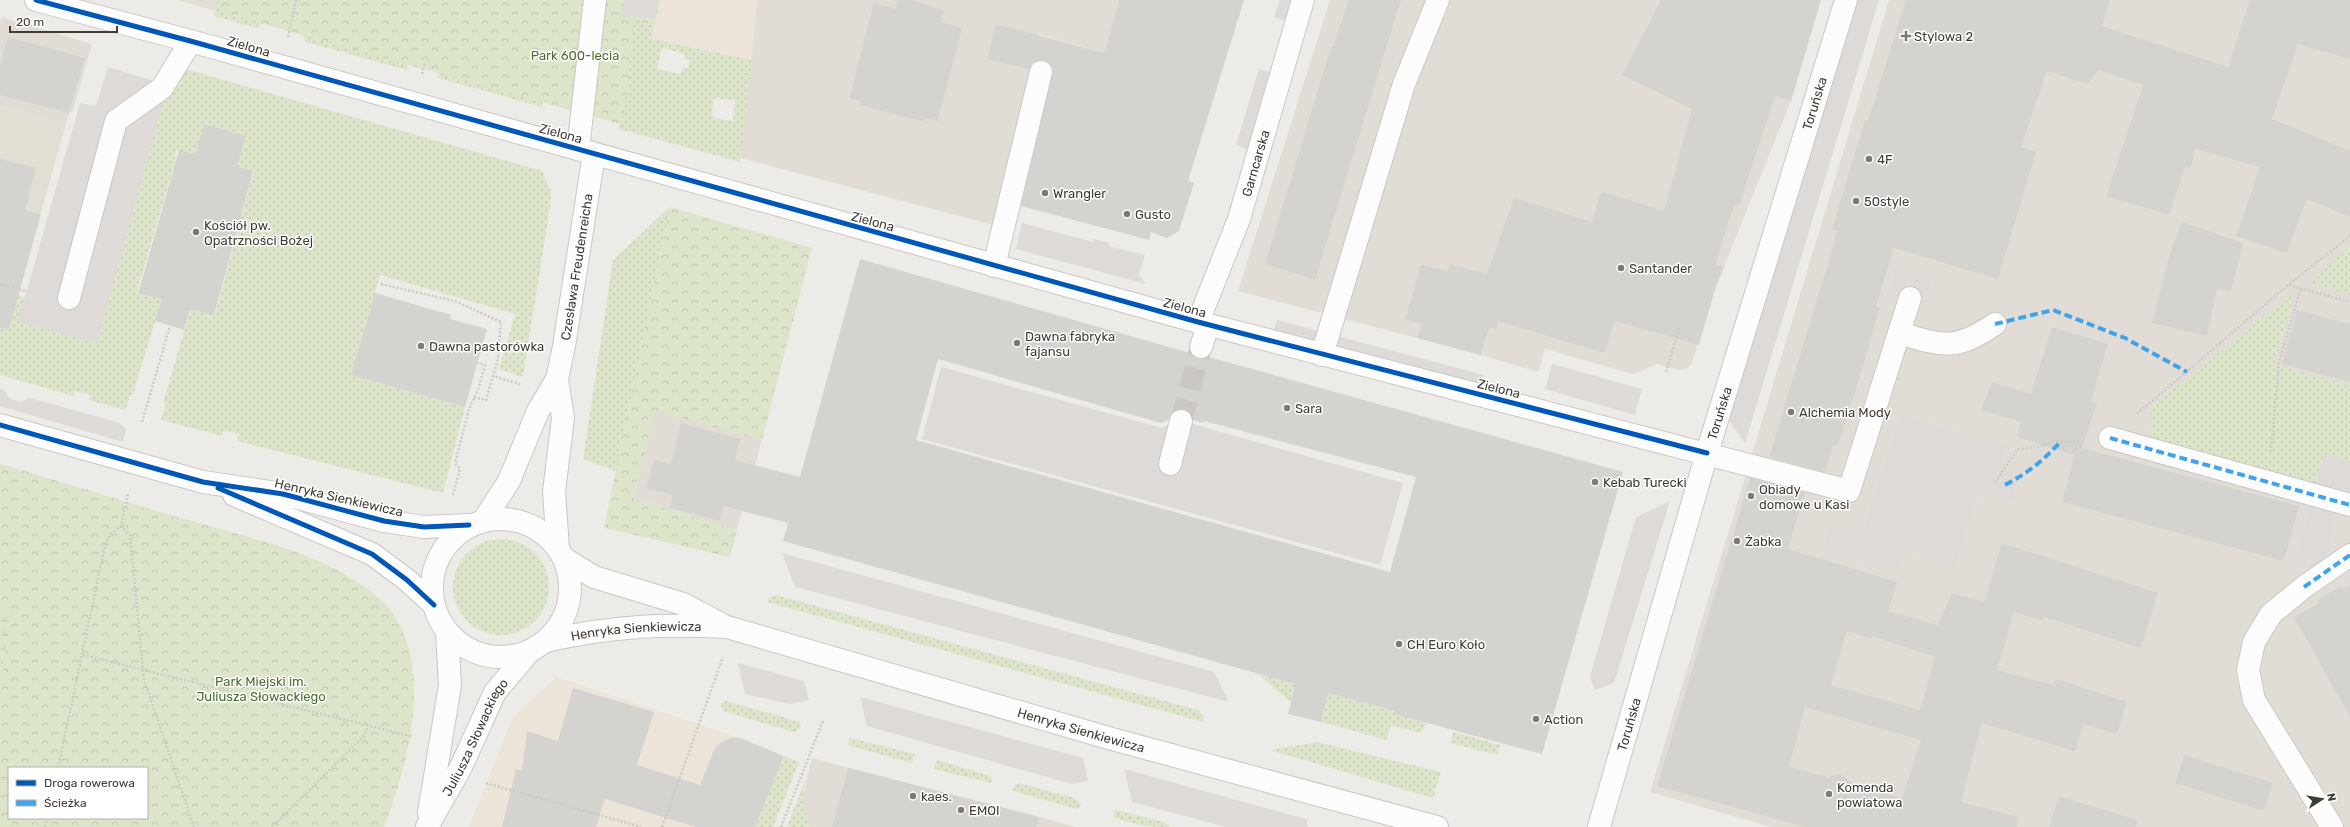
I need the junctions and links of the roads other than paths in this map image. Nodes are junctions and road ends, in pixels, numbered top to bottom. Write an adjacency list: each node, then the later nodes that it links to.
1 (36, 0): 6 (street, Zielona)
2 (596, 0): 8 (street, Czesława Freudenreicha)
3 (1303, 0): 12 (street, Garncarska)
4 (1438, 0): 16 (street)
5 (1846, 0): 21 (street, Toruńska)
6 (191, 41): 8 (street, Zielona); 10 (street)
7 (1041, 72): 9 (street)
8 (586, 152): 9 (street, Zielona); 17 (street, Czesława Freudenreicha)
9 (994, 266): 12 (street, Zielona)
10 (69, 298)
11 (1910, 298): 14 (street)
12 (1203, 323): 15 (street, Garncarska); 16 (street, Zielona)
13 (1995, 324): 14 (street)
14 (1900, 333): 21 (street, Zielona)
15 (1202, 347)
16 (1322, 355): 21 (street, Zielona)
17 (558, 379): 25 (street, Czesława Freudenreicha); 26 (street, Czesława Freudenreicha)
18 (1181, 421): 22 (street)
19 (0, 425): 23 (street, Henryka Sienkiewicza)
20 (2110, 438): 24 (street)
21 (1707, 453): 34 (street, Toruńska)
22 (1170, 464)
23 (203, 482): 25 (street, Henryka Sienkiewicza); 28 (street, Henryka Sienkiewicza)
24 (2350, 505)
25 (477, 523): 26 (street); 28 (street)
26 (561, 553): 29 (street, Henryka Sienkiewicza); 31 (street)
27 (2350, 555): 35 (street)
28 (434, 606): 30 (street)
29 (731, 628): 31 (street, Henryka Sienkiewicza); 33 (street, Henryka Sienkiewicza)
30 (447, 632): 31 (street); 32 (street, Juliusza Słowackiego)
31 (538, 646): 32 (street, Juliusza Słowackiego)
32 (427, 827)
33 (1437, 827)
34 (1599, 827)
35 (2332, 827)

